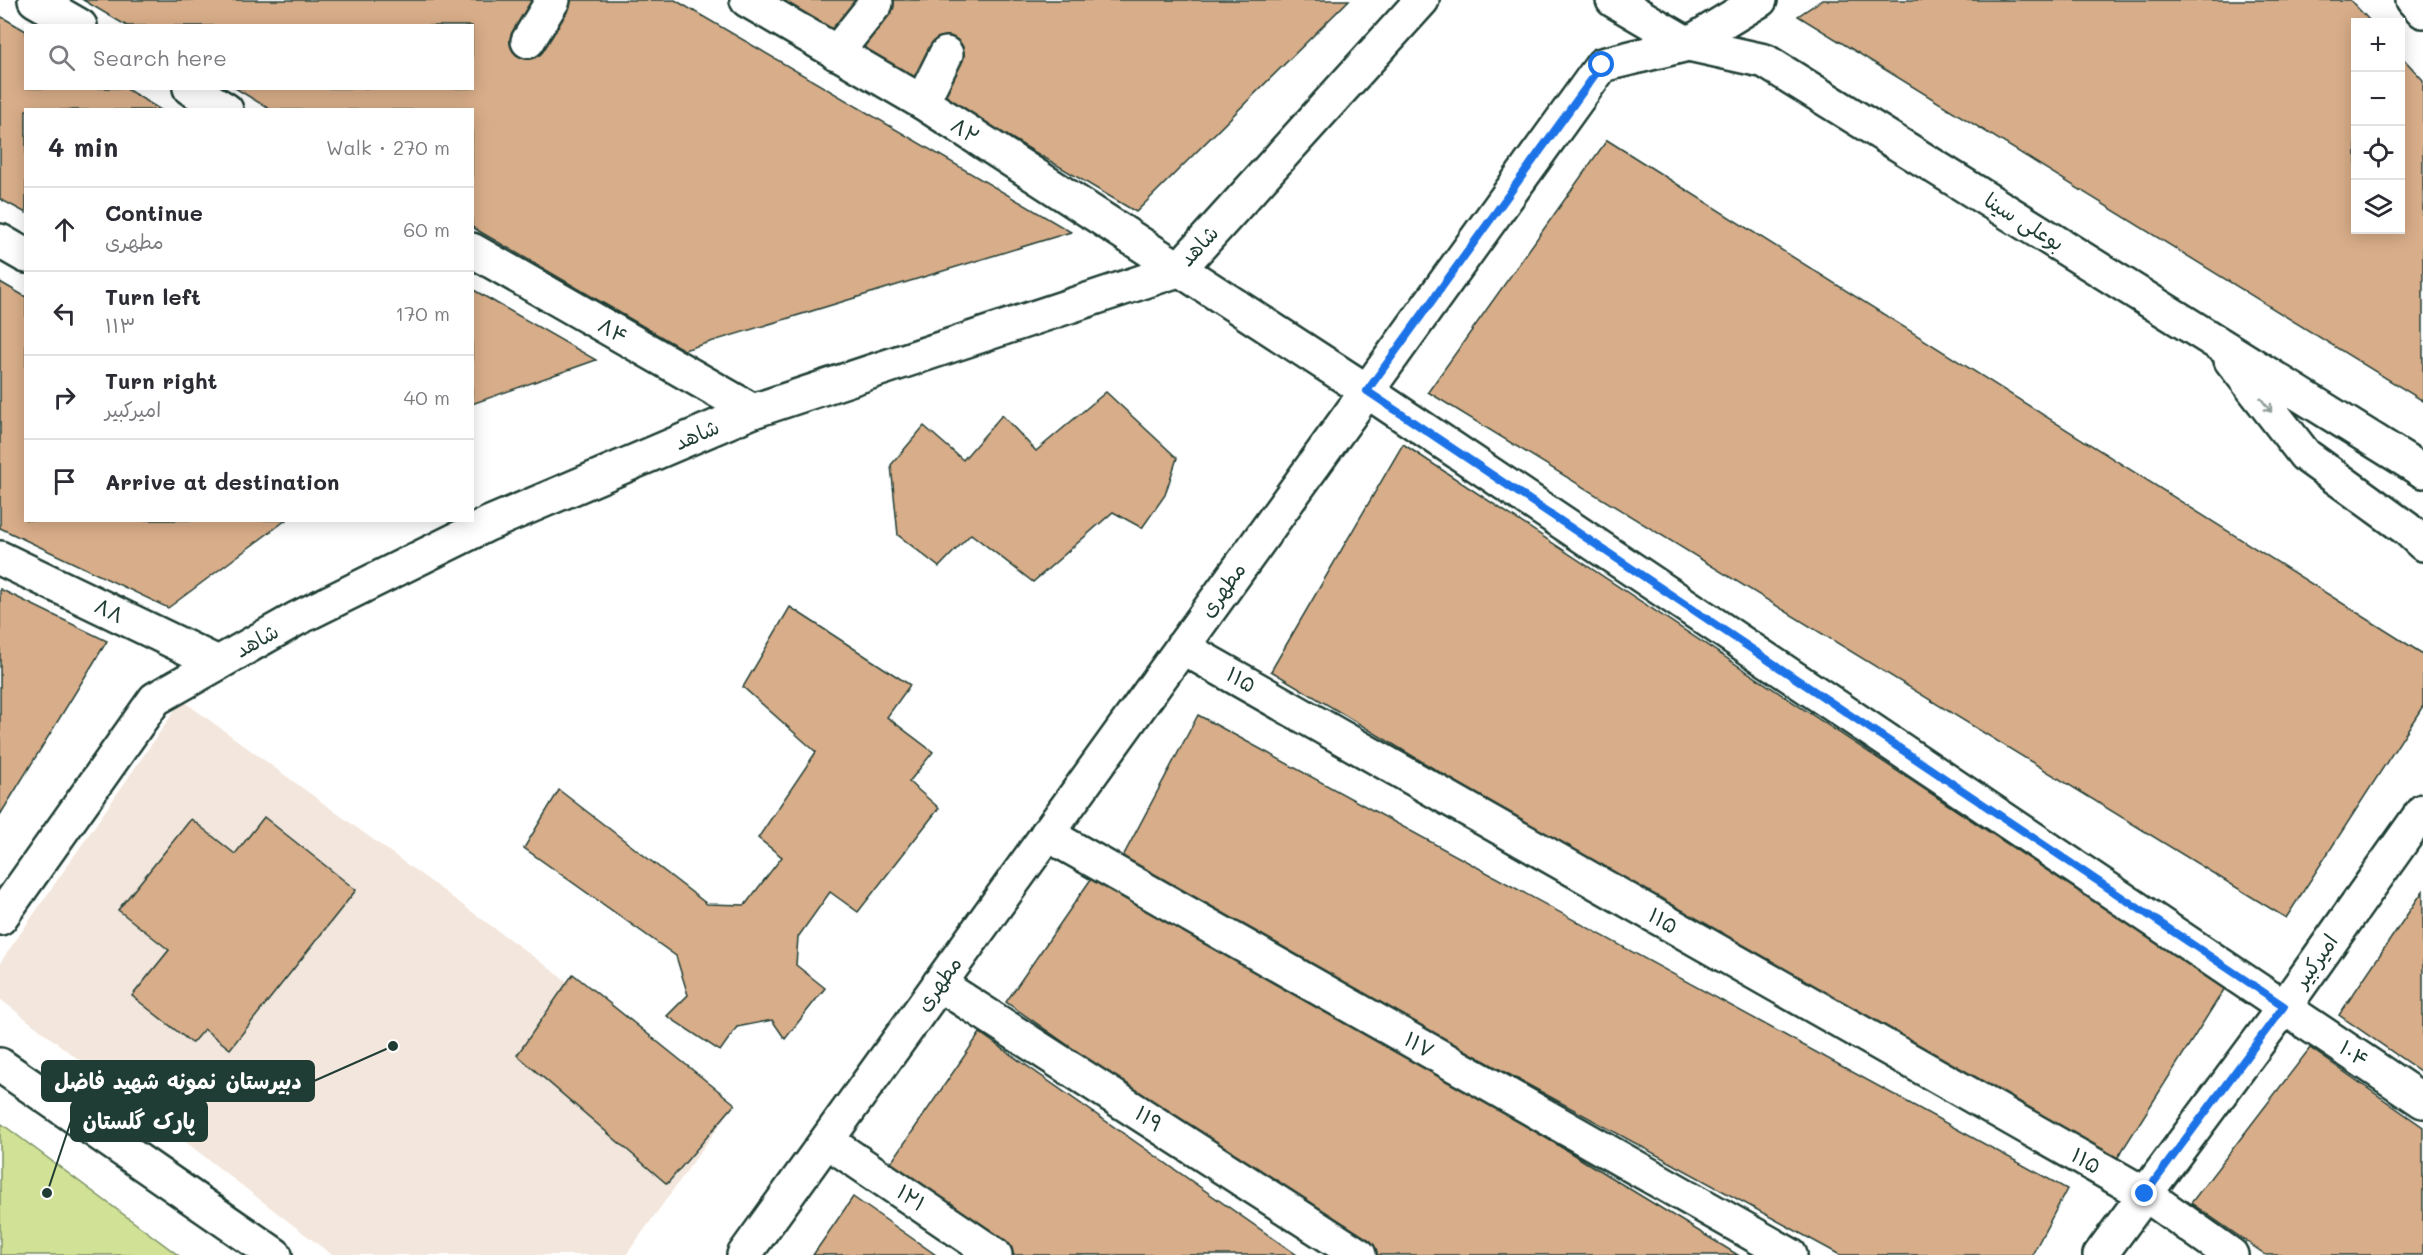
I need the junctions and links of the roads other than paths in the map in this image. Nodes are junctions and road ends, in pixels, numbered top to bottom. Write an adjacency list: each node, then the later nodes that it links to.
1 (35, 0): 10 (street)
2 (553, 0): 11 (street)
3 (747, 0): 13 (street, ۸۲)
4 (1422, 0): 21 (street, شاهد)
5 (1613, 0): 12 (street, بوعلی سینا)
6 (1760, 0): 12 (street, مطهری)
7 (2413, 0): 9 (street)
8 (876, 3): 13 (street)
9 (2423, 11)
10 (77, 24)
11 (528, 41)
12 (1688, 44): 22 (street, بوعلی سینا); 23 (street, مطهری)
13 (837, 53): 16 (street, ۸۲)
14 (946, 54): 16 (street)
15 (193, 90): 17 (street)
16 (922, 102): 21 (street, ۸۲)
17 (223, 108)
18 (0, 241): 20 (street)
19 (474, 251): 24 (street, ۸۴)
20 (24, 255)
21 (1178, 270): 23 (street, ۸۲); 24 (street, شاهد)
22 (2217, 342): 25 (street, بوعلی سینا); 27 (street, one-way to 27)
23 (1367, 391): 29 (street, مطهری); 35 (street, ۱۰۴)
24 (753, 411): 26 (street, شاهد)
25 (2423, 471)
26 (480, 520): 30 (street, شاهد)
27 (2423, 544)
28 (0, 558): 30 (street, ۸۸)
29 (1182, 647): 32 (street, مطهری); 39 (street, ۱۱۵)
30 (218, 663): 33 (street, شاهد)
31 (2423, 811): 35 (street, امیرکبیر)
32 (1047, 834): 34 (street, مطهری); 44 (street, ۱۱۷)
33 (0, 918)
34 (939, 984): 38 (street, مطهری); 43 (street, ۱۱۹)
35 (2284, 1006): 37 (street, ۱۰۴); 39 (street, امیرکبیر)
36 (0, 1065): 40 (street)
37 (2423, 1101)
38 (827, 1141): 41 (street, مطهری); 42 (street, ۱۲۱)
39 (2145, 1194): 45 (street, امیرکبیر); 46 (street, ۱۱۵)
40 (275, 1255)
41 (744, 1255)
42 (995, 1255)
43 (1359, 1255)
44 (1790, 1255)
45 (2100, 1255)
46 (2231, 1255)

